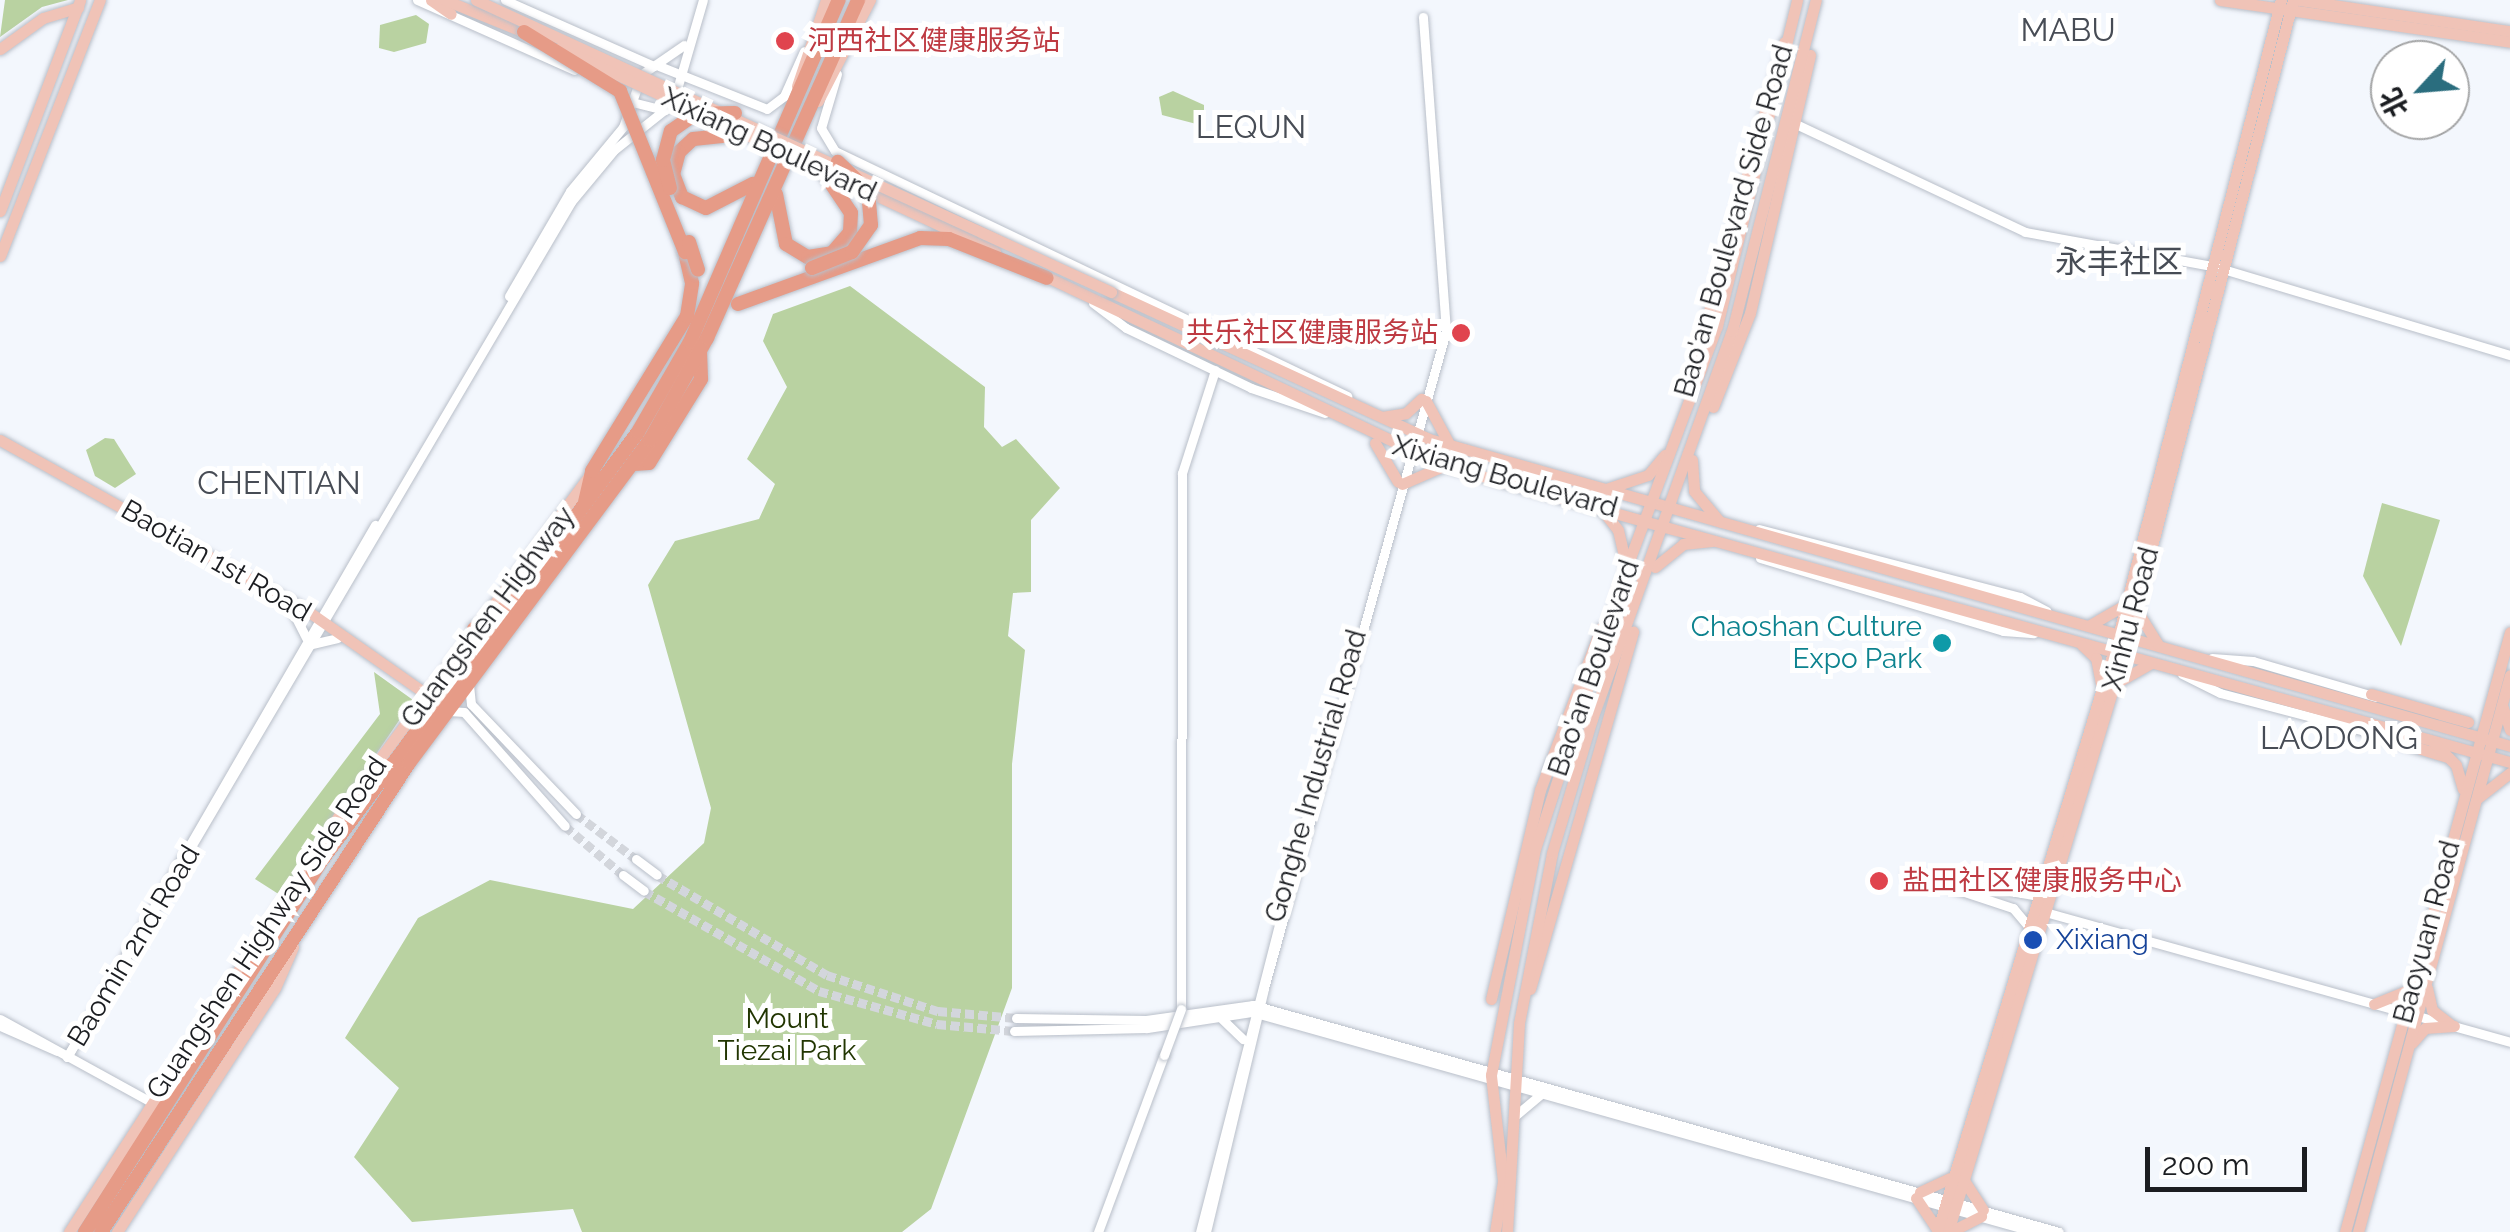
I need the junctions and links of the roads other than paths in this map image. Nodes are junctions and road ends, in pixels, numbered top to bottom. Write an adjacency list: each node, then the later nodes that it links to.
1 (100, 0): 44 (main road)
2 (417, 0): 19 (street)
3 (430, 0): 19 (main road)
4 (446, 0): 22 (main road, Xixiang Boulevard)
5 (476, 0): 34 (main road, Xixiang Boulevard, bridge)
6 (505, 0): 28 (street)
7 (702, 0): 25 (street)
8 (826, 0): 26 (main road)
9 (839, 0): 35 (highway, Guangshen Highway)
10 (858, 0): 35 (highway, Guangshen Highway)
11 (870, 0): 29 (main road)
12 (1797, 0): 60 (main road, Bao'an Boulevard Side Road)
13 (2220, 0): 16 (main road)
14 (79, 3): 27 (main road); 43 (main road)
15 (1816, 3): 37 (main road, Bao'an Boulevard Side Road); 63 (main road, Bao'an Boulevard)
16 (2248, 4): 17 (main road); 23 (main road)
17 (2288, 4): 18 (main road); 23 (main road, Xinhu Road)
18 (2322, 6): 21 (main road); 23 (main road); 24 (main road)
19 (451, 14): 31 (street)
20 (1423, 18): 54 (street, Gonghe Industrial Road)
21 (2510, 31)
22 (524, 32): 38 (main road, Xixiang Boulevard, bridge); 66 (highway, bridge)
23 (2277, 41): 45 (main road, Xinhu Road)
24 (2510, 42)
25 (686, 43): 28 (street); 30 (street)
26 (807, 44): 30 (street); 35 (main road)
27 (0, 46)
28 (657, 66): 30 (street); 32 (street)
29 (836, 74): 35 (main road); 48 (street)
30 (676, 75): 33 (street)
31 (616, 95): 32 (street); 36 (street)
32 (635, 102): 33 (street); 36 (street, Baomin 2nd Road)
33 (670, 106): 81 (street, Baomin 2nd Road)
34 (735, 112): 39 (main road, Xixiang Boulevard, bridge); 51 (highway, bridge)
35 (797, 118): 40 (highway, Guangshen Highway); 42 (highway, Guangshen Highway)
36 (628, 119): 81 (street, Baomin 2nd Road)
37 (1798, 126): 45 (street); 63 (main road, Bao'an Boulevard Side Road)
38 (751, 136): 40 (highway); 41 (main road, Xixiang Boulevard, bridge)
39 (838, 162): 49 (main road, Xixiang Boulevard, bridge); 50 (highway, bridge)
40 (765, 167): 51 (highway, Guangshen Highway)
41 (822, 170): 42 (highway); 46 (main road, Xixiang Boulevard, bridge)
42 (780, 174): 51 (highway, Guangshen Highway)
43 (0, 211)
44 (0, 256)
45 (2218, 267): 52 (street); 79 (main road, Xinhu Road)
46 (1047, 278): 47 (main road, Xixiang Boulevard); 50 (highway)
47 (1084, 295): 53 (street); 55 (main road, Xixiang Boulevard)
48 (1151, 299): 49 (main road); 56 (street)
49 (1132, 300): 56 (main road, Xixiang Boulevard)
50 (738, 304): 51 (highway)
51 (699, 344): 71 (highway, Guangshen Highway); 97 (highway, Guangshen Highway)
52 (2510, 356)
53 (1214, 370): 55 (street); 154 (street, bridge)
54 (1424, 400): 56 (main road); 58 (street, Gonghe Industrial Road); 61 (main road)
55 (1325, 414): 57 (main road, Xixiang Boulevard)
56 (1374, 417): 58 (main road, Xixiang Boulevard)
57 (1365, 433): 64 (main road, Xixiang Boulevard); 67 (main road)
58 (1414, 433): 61 (main road, Xixiang Boulevard); 64 (street, Gonghe Industrial Road)
59 (0, 440): 82 (main road, Baotian 1st Road)
60 (1673, 442): 68 (main road); 70 (main road, Bao'an Boulevard)
61 (1456, 447): 68 (main road, Xixiang Boulevard)
62 (0, 449): 82 (main road, Baotian 1st Road)
63 (1692, 450): 72 (main road, Bao'an Boulevard); 74 (main road)
64 (1409, 452): 65 (main road, Xixiang Boulevard); 67 (street, Gonghe Industrial Road)
65 (1446, 466): 67 (main road); 69 (main road, Xixiang Boulevard)
66 (592, 471): 71 (highway); 86 (main road, Guangshen Highway Side Road)
67 (1400, 483): 129 (street, Gonghe Industrial Road)
68 (1602, 489): 70 (main road, Xixiang Boulevard)
69 (1596, 504): 73 (main road, Xixiang Boulevard); 77 (main road)
70 (1651, 504): 72 (main road, Xixiang Boulevard); 73 (main road, Bao'an Boulevard)
71 (584, 510): 80 (highway, Guangshen Highway)
72 (1671, 510): 74 (main road, Xixiang Boulevard); 75 (main road, Bao'an Boulevard)
73 (1646, 519): 75 (main road, Xixiang Boulevard); 77 (main road, Bao'an Boulevard)
74 (1723, 524): 85 (main road, Xixiang Boulevard)
75 (1666, 525): 76 (main road, Xixiang Boulevard); 78 (main road, Bao'an Boulevard)
76 (1721, 540): 78 (main road); 90 (main road, Xixiang Boulevard)
77 (1626, 569): 83 (main road, Bao'an Boulevard)
78 (1648, 579): 142 (main road, Bao'an Boulevard)
79 (2132, 602): 85 (main road); 89 (main road, Xinhu Road); 92 (main road)
80 (512, 603): 86 (highway); 151 (highway, Guangshen Highway)
81 (331, 606): 82 (street); 84 (street, Baomin 2nd Road); 88 (street)
82 (294, 608): 84 (main road, Baotian 1st Road); 91 (street)
83 (1610, 617): 127 (main road); 141 (main road, Bao'an Boulevard)
84 (320, 623): 88 (main road, Baotian 1st Road); 91 (street, Baomin 2nd Road)
85 (2071, 623): 89 (main road, Xixiang Boulevard)
86 (474, 629): 101 (main road, Guangshen Highway Side Road)
87 (2510, 632): 98 (main road, Baoyuan Road)
88 (339, 636): 91 (street); 101 (main road, Baotian 1st Road)
89 (2123, 638): 92 (main road, Xixiang Boulevard); 93 (main road, Xinhu Road)
90 (2074, 640): 93 (main road, Xixiang Boulevard); 99 (main road)
91 (308, 644): 139 (street, Baomin 2nd Road)
92 (2164, 649): 94 (main road, Xixiang Boulevard)
93 (2118, 652): 95 (main road, Xixiang Boulevard); 99 (main road, Xinhu Road)
94 (2189, 656): 100 (street); 105 (main road, Xixiang Boulevard)
95 (2158, 663): 99 (main road); 108 (main road, Xixiang Boulevard); 109 (street)
96 (2510, 674): 98 (main road, Baoyuan Road)
97 (470, 682): 104 (highway, Guangshen Highway); 116 (street)
98 (2500, 687): 102 (main road, Baoyuan Road); 103 (main road, Baoyuan Road)
99 (2107, 690): 122 (main road, Xinhu Road); 123 (main road, Xinhu Road)
100 (2371, 694): 105 (street); 106 (main road)
101 (424, 696): 144 (main road, Guangshen Highway Side Road)
102 (2502, 704): 107 (main road); 110 (main road, Baoyuan Road)
103 (2488, 709): 106 (main road); 110 (main road, Baoyuan Road)
104 (447, 712): 117 (street); 124 (highway, Guangshen Highway)
105 (2428, 722): 106 (main road); 110 (main road, Xixiang Boulevard)
106 (2468, 722)
107 (2510, 730)
108 (2426, 737): 109 (street); 112 (main road, Xixiang Boulevard); 113 (main road)
109 (2389, 739): 113 (main road)
110 (2486, 739): 111 (main road, Xixiang Boulevard); 112 (main road, Baoyuan Road)
111 (2510, 746)
112 (2482, 754): 114 (main road, Xixiang Boulevard); 115 (main road, Baoyuan Road)
113 (2450, 758): 115 (main road)
114 (2510, 770): 115 (main road)
115 (2467, 808): 126 (main road, Baoyuan Road)
116 (576, 814)
117 (565, 826)
118 (636, 859): 120 (street)
119 (624, 874): 121 (street)
120 (657, 875)
121 (644, 890)
122 (2038, 896): 125 (main road, Xinhu Road); 125 (street)
123 (2044, 912): 128 (street); 146 (main road, Xinhu Road)
124 (304, 917): 152 (highway, Guangshen Highway); 153 (main road, Guangshen Highway Side Road)
125 (2029, 927): 146 (main road, Xinhu Road)
126 (2422, 972): 128 (main road); 130 (main road, Baoyuan Road); 134 (main road)
127 (1491, 999)
128 (2374, 1004): 130 (street); 138 (main road)
129 (1255, 1009): 131 (street); 132 (street); 137 (street, Gonghe Industrial Road); 141 (street); 155 (street, Gonghe Industrial Road)
130 (2410, 1014): 134 (street); 138 (main road, Baoyuan Road); 140 (main road, Baoyuan Road)
131 (1217, 1017): 135 (street); 137 (street)
132 (1016, 1018)
133 (0, 1022): 139 (street)
134 (2454, 1026): 136 (street); 140 (main road)
135 (1014, 1031)
136 (2510, 1042)
137 (1244, 1044): 155 (street, Gonghe Industrial Road)
138 (2395, 1046): 162 (main road, Baoyuan Road)
139 (69, 1053): 144 (street)
140 (2406, 1056): 163 (main road, Baoyuan Road)
141 (1486, 1075): 142 (street); 156 (main road, Bao'an Boulevard)
142 (1513, 1082): 143 (street); 145 (main road, Bao'an Boulevard); 147 (street)
143 (1542, 1094): 145 (street); 147 (street)
144 (150, 1105): 150 (main road, Guangshen Highway Side Road)
145 (1514, 1123): 157 (main road, Bao'an Boulevard)
146 (1959, 1177): 147 (main road); 148 (main road, Xinhu Road); 149 (main road)
147 (1918, 1195): 148 (street); 158 (main road)
148 (1950, 1204): 149 (street); 158 (main road, Xinhu Road); 159 (main road, Xinhu Road)
149 (1982, 1213): 159 (main road); 160 (street); 161 (street)
150 (69, 1232)
151 (85, 1232)
152 (101, 1232)
153 (117, 1232)
154 (1098, 1232)
155 (1203, 1232)
156 (1495, 1232)
157 (1507, 1232)
158 (1937, 1232)
159 (1949, 1232)
160 (2035, 1232)
161 (2060, 1232)
162 (2345, 1232)
163 (2358, 1232)

